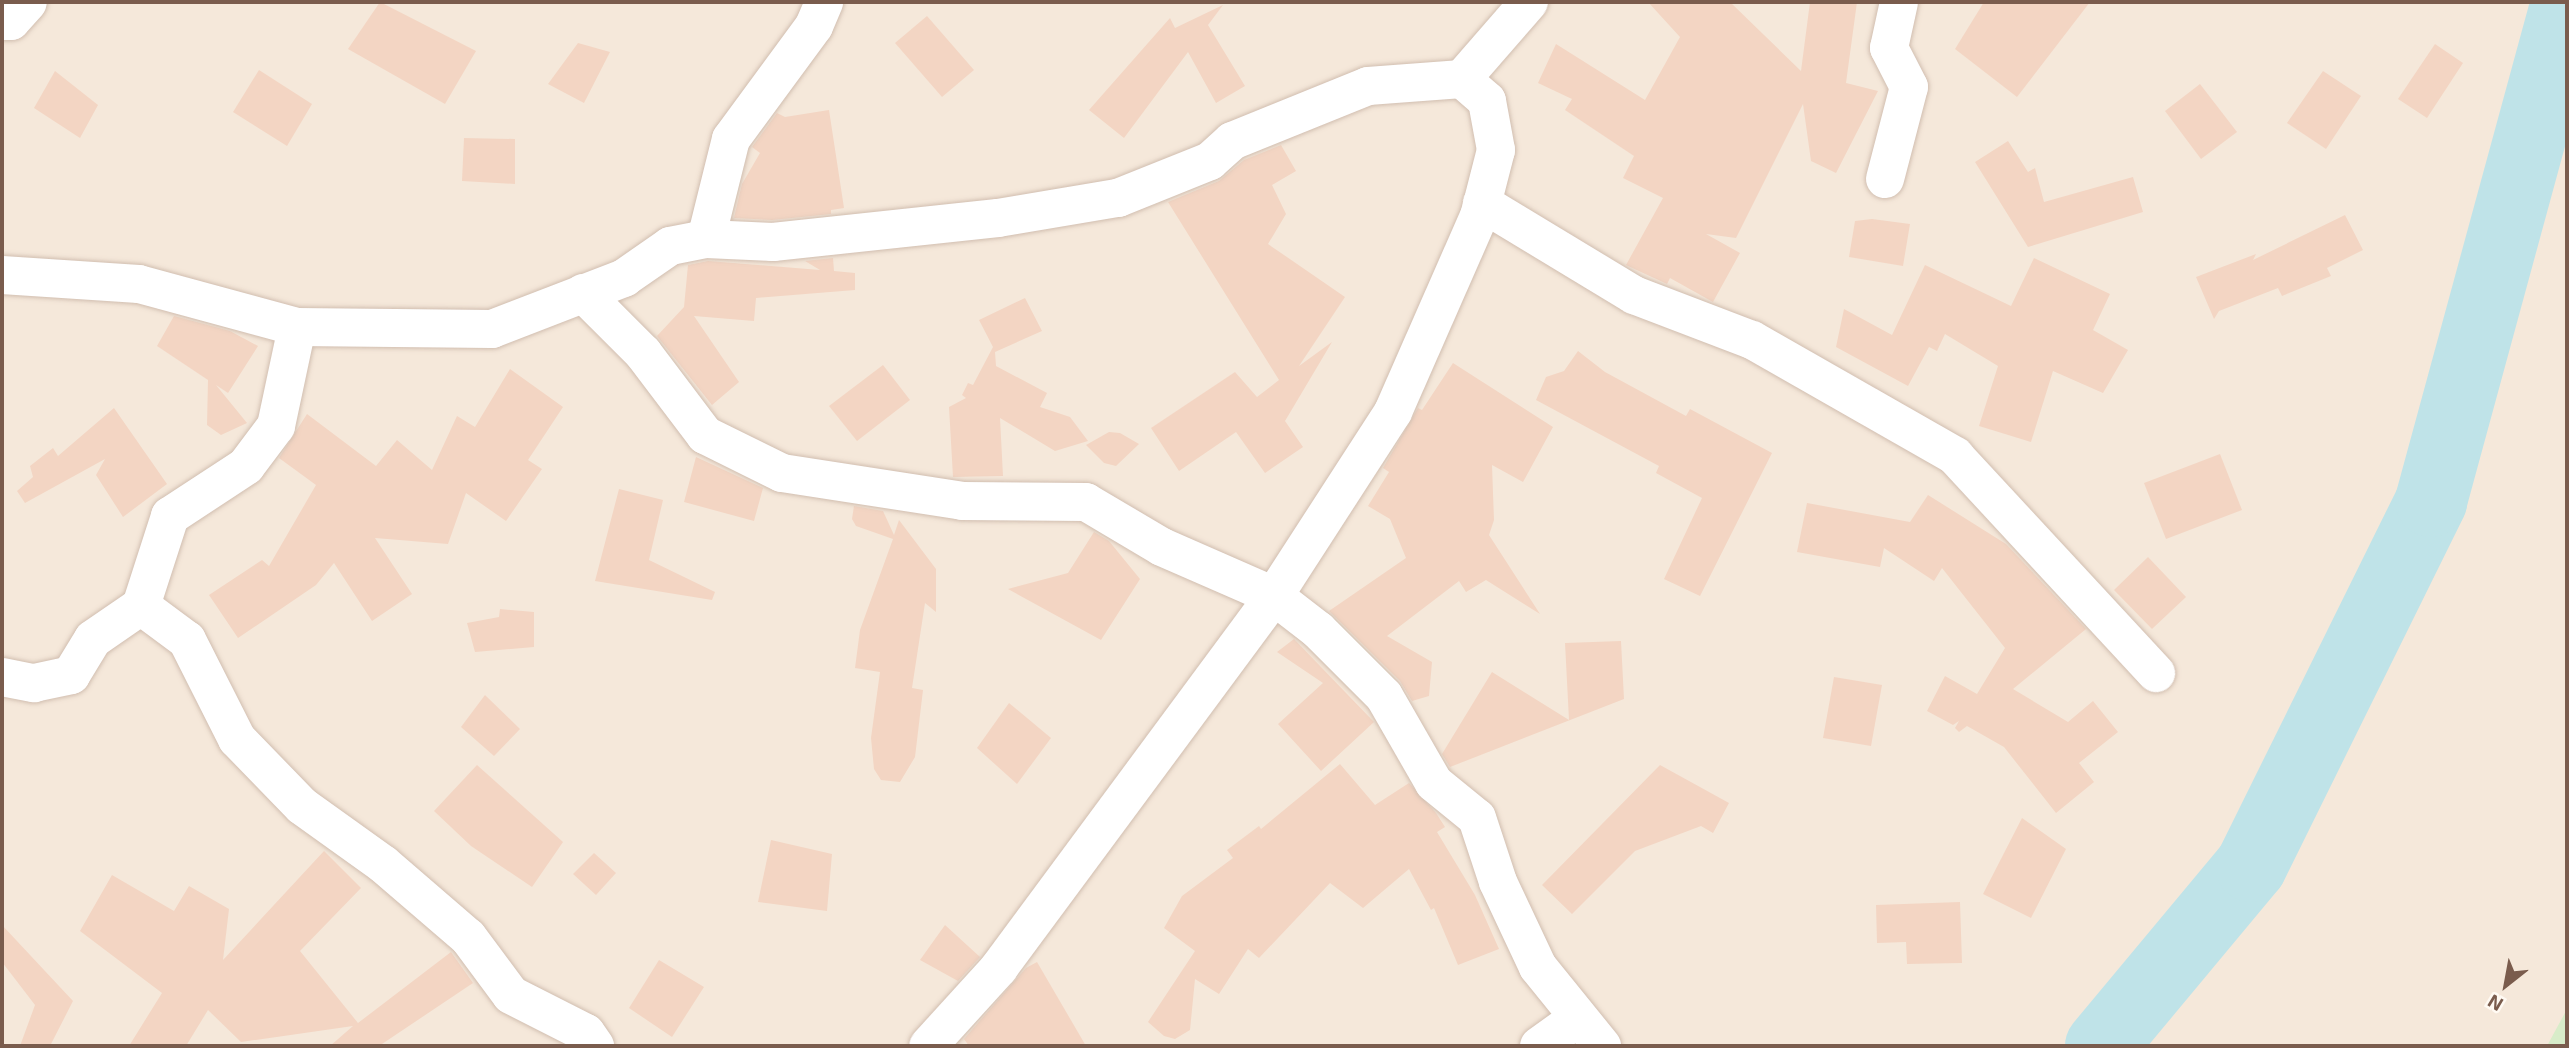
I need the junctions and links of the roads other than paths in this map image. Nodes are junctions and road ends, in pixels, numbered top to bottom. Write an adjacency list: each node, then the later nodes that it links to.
1 (28, 2): 5 (street)
2 (824, 2): 9 (street)
3 (1529, 2): 6 (street)
4 (1899, 2): 7 (street)
5 (2, 22)
6 (1462, 79): 8 (street); 9 (street)
7 (1885, 179)
8 (1482, 203): 13 (street); 15 (street)
9 (706, 239): 11 (street)
10 (2, 275): 12 (street)
11 (583, 293): 12 (street); 13 (street)
12 (297, 327): 14 (street)
13 (1275, 596): 17 (street); 19 (street)
14 (141, 606): 16 (street); 18 (street)
15 (2155, 673)
16 (2, 677)
17 (1590, 1032): 20 (street)
18 (596, 1046)
19 (928, 1046)
20 (1539, 1046)

